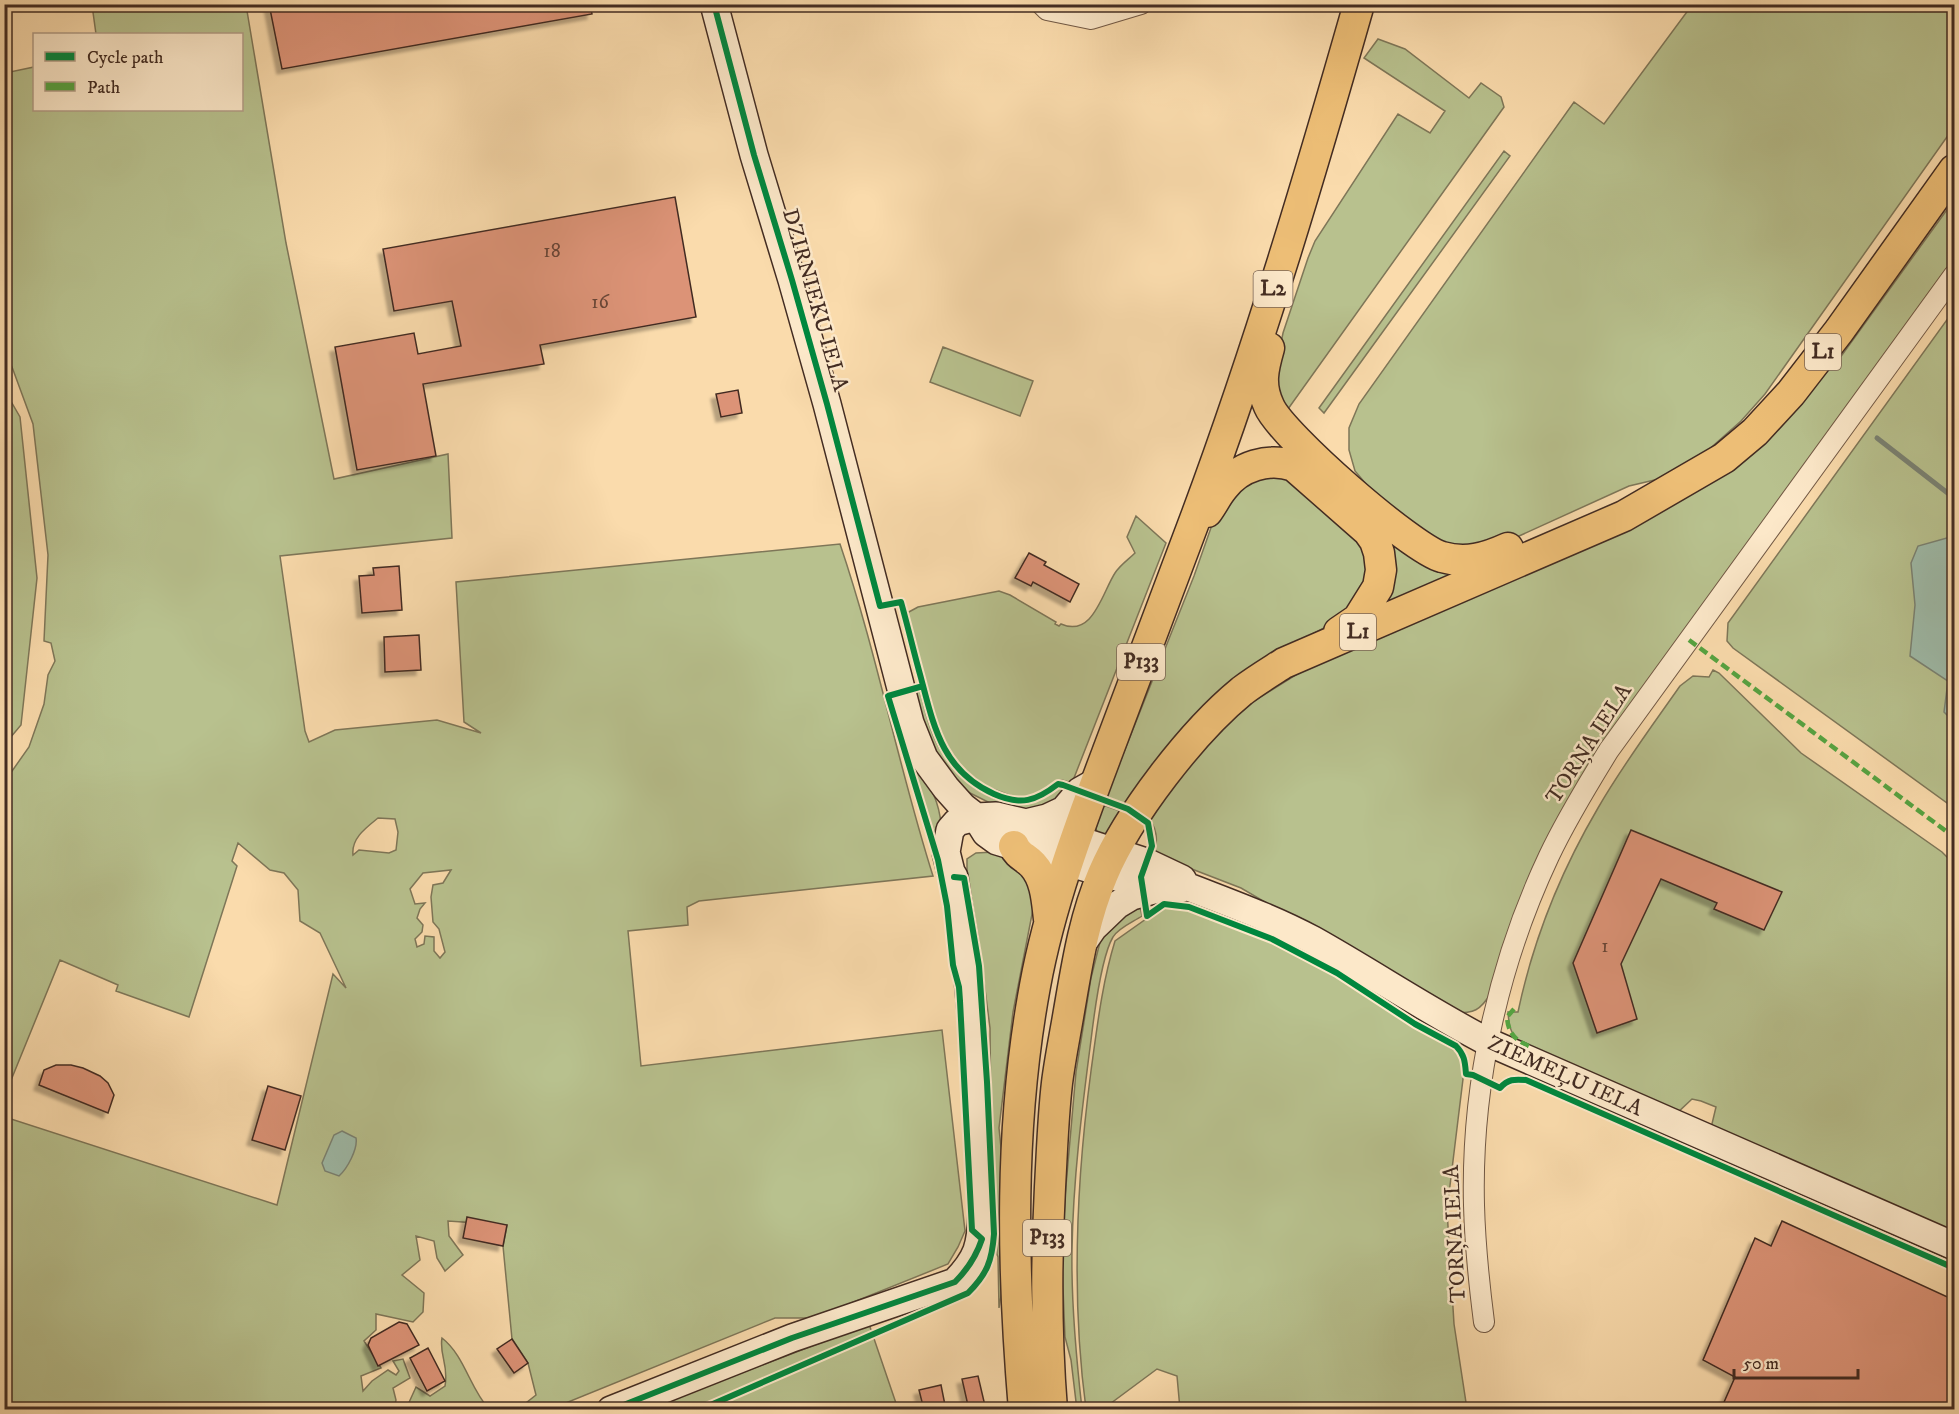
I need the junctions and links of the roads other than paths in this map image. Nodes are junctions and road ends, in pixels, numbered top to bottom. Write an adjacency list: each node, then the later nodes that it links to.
1 (714, 4): 12 (street, DZIRNIEKU IELA)
2 (1041, 4): 3 (street)
3 (1141, 4)
4 (1359, 4): 6 (main road, L2)
5 (1954, 170): 8 (main road, L1)
6 (1305, 183): 8 (main road); 9 (main road, L2)
7 (1954, 275): 20 (street, TORŅA IELA)
8 (1663, 493): 10 (main road, L1)
9 (1186, 542): 10 (main road, P133); 11 (main road, P133)
10 (1312, 652): 15 (main road, L1)
11 (1096, 782): 13 (street); 14 (main road, P133)
12 (976, 817): 13 (street, DZIRNIEKU IELA); 23 (street)
13 (1020, 834): 14 (street, DZIRNIEKU IELA); 18 (main road)
14 (1073, 850): 15 (street, DZIRNIEKU IELA); 18 (main road, P133)
15 (1109, 862): 16 (street, ZIEMEĻU IELA); 17 (street, ZIEMEĻU IELA); 19 (main road, P133)
16 (1186, 886): 17 (street, ZIEMEĻU IELA); 20 (street, ZIEMEĻU IELA)
17 (1157, 889): 19 (street)
18 (1049, 922): 24 (main road, P133)
19 (1082, 944): 25 (main road, P133)
20 (1488, 1042): 21 (street, ZIEMEĻU IELA); 22 (street, TORŅA IELA)
21 (1954, 1246)
22 (1484, 1322)
23 (611, 1410)
24 (1024, 1410)
25 (1052, 1410)

